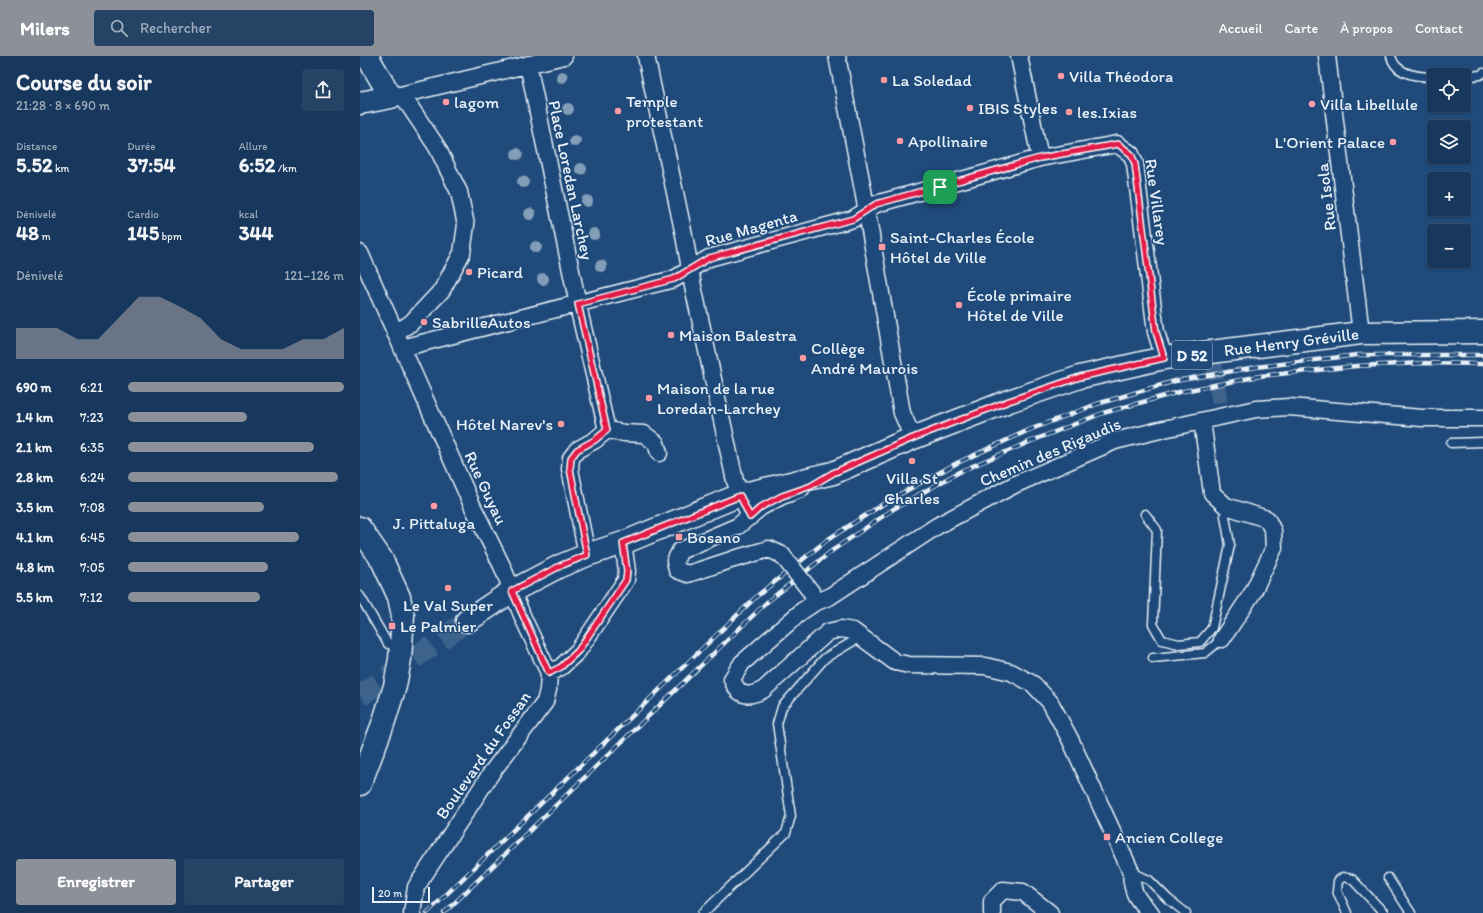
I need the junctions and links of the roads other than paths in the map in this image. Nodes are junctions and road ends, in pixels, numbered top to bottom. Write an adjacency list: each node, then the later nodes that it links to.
1 (367, 56): 12 (main road)
2 (564, 56): 8 (street)
3 (646, 56): 17 (street)
4 (837, 56): 15 (street)
5 (1018, 56): 14 (street)
6 (1327, 56): 21 (street, Rue Isola)
7 (1391, 56): 11 (lane)
8 (528, 64): 12 (street); 18 (street, Place Loredan Larchey)
9 (1483, 73): 10 (lane)
10 (1471, 76)
11 (1427, 77)
12 (396, 96): 13 (main road); 20 (street)
13 (361, 102)
14 (1040, 158): 15 (street, Rue Magenta); 23 (street, Rue Villarey)
15 (866, 211): 17 (street, Rue Magenta); 27 (street)
16 (360, 253): 20 (street, Rue Guyau)
17 (690, 269): 18 (street, Rue Magenta); 32 (street)
18 (578, 304): 22 (street, Rue Magenta); 26 (street, Place Loredan Larchey)
19 (1483, 332): 21 (main road, Rue Henry Gréville / D 52)
20 (395, 333): 22 (street, Rue Guyau)
21 (1361, 333): 23 (main road, Rue Henry Gréville / D 52)
22 (402, 348): 39 (street, Rue Guyau)
23 (1164, 358): 27 (main road, Rue Henry Gréville / D 52)
24 (1483, 418): 25 (street, Chemin des Rigaudis)
25 (1202, 421): 33 (street); 41 (street, Chemin des Rigaudis)
26 (607, 430): 30 (street); 38 (street)
27 (913, 438): 31 (main road, Rue Henry Gréville / D 52)
28 (1483, 442): 29 (lane)
29 (1451, 443)
30 (659, 453)
31 (833, 473): 32 (main road, Rue Henry Gréville / D 52); 35 (street)
32 (740, 496): 35 (street); 37 (main road, D 52)
33 (1226, 506): 34 (lane); 44 (street)
34 (1145, 514)
35 (750, 517): 41 (street, bridge)
36 (360, 528): 45 (main road)
37 (623, 543): 38 (main road, D 52); 47 (street)
38 (587, 555): 39 (main road, D 52)
39 (512, 591): 42 (main road, D 52); 47 (street, Rue Guyau)
40 (360, 596): 45 (lane)
41 (813, 598): 43 (street, Chemin des Rigaudis)
42 (467, 621)
43 (862, 636): 49 (street); 52 (lane)
44 (1222, 639): 46 (lane)
45 (401, 646): 48 (main road)
46 (1153, 658)
47 (549, 673): 51 (street, Boulevard du Fossan)
48 (360, 784)
49 (1131, 872): 55 (street); 56 (lane)
50 (1388, 878): 59 (lane)
51 (412, 913)
52 (703, 913)
53 (992, 913): 54 (street)
54 (1050, 913)
55 (1151, 913)
56 (1186, 913)
57 (1347, 913): 58 (lane)
58 (1384, 913)
59 (1411, 913)

